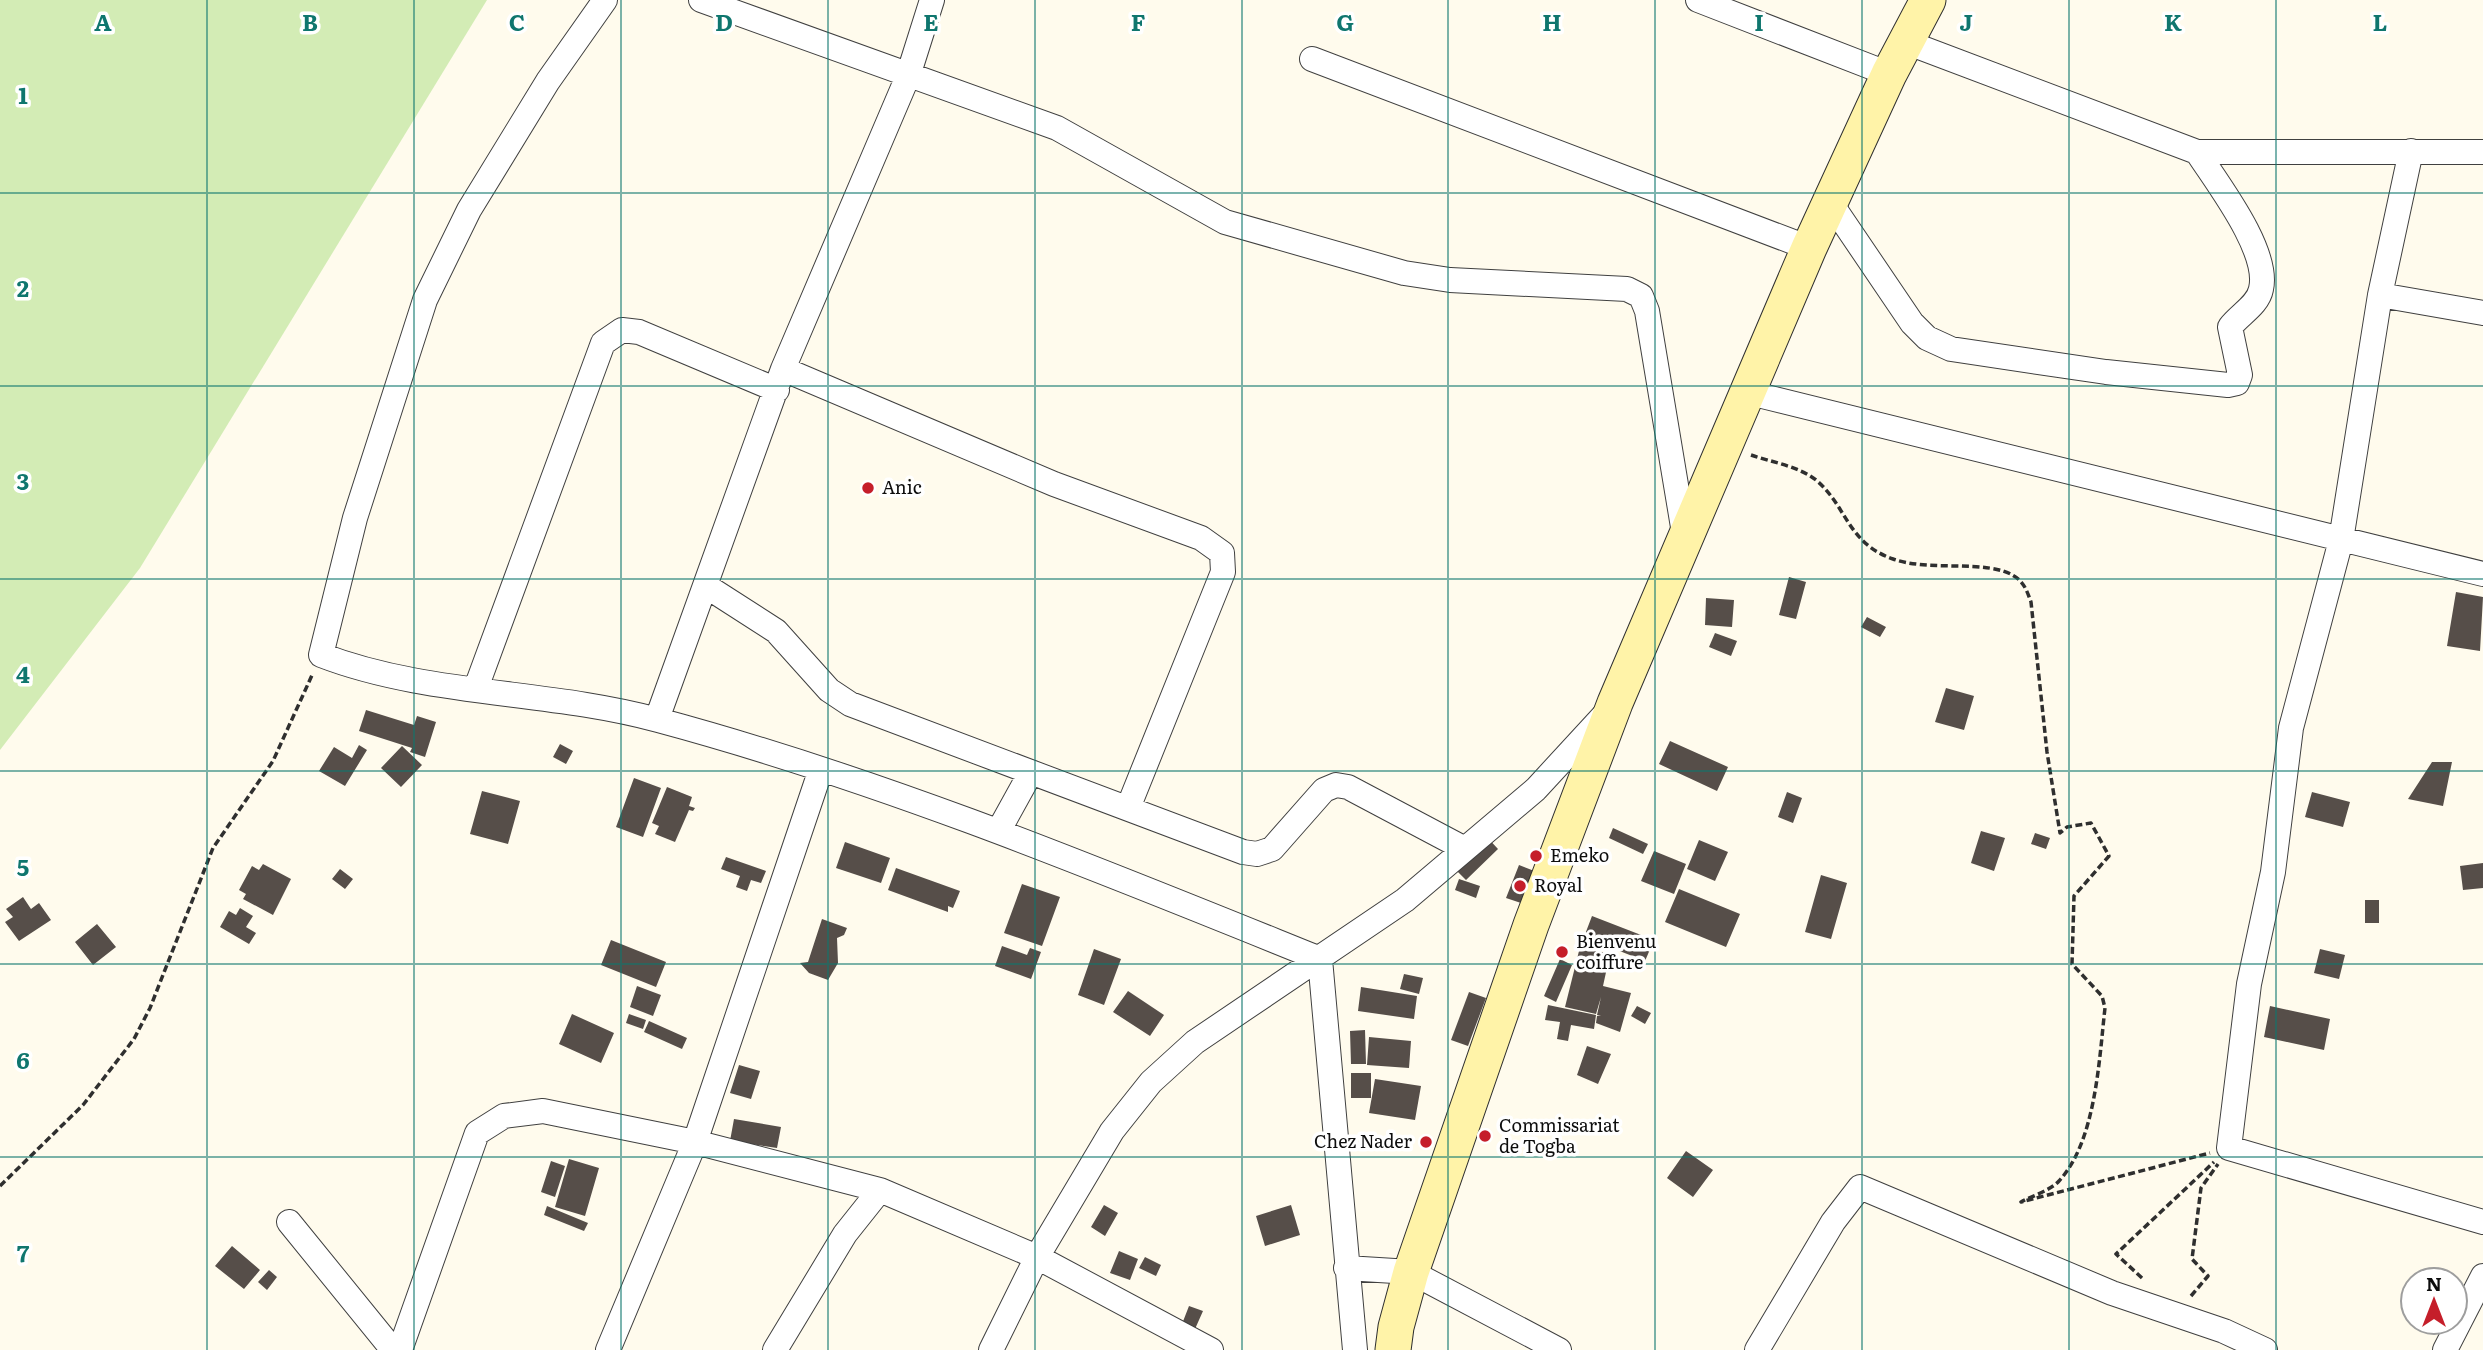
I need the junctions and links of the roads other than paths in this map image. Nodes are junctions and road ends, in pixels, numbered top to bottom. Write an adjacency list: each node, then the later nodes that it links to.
1 (605, 0): 23 (street)
2 (701, 0): 9 (street)
3 (932, 0): 9 (street)
4 (1698, 0): 8 (street)
5 (1928, 0): 6 (street)
6 (1906, 42): 8 (street); 11 (street)
7 (1312, 59): 14 (street)
8 (1889, 75): 13 (street)
9 (908, 76): 17 (street); 19 (street)
10 (2411, 151): 11 (street); 12 (street); 15 (street)
11 (2197, 152): 13 (street)
12 (2483, 152)
13 (1830, 202): 14 (street)
14 (1810, 248): 18 (street)
15 (2380, 295): 16 (street); 20 (street)
16 (2483, 313)
17 (780, 380): 22 (street); 23 (street); 28 (street)
18 (1750, 393): 19 (street); 20 (street)
19 (1685, 539): 24 (street)
20 (2341, 540): 21 (street); 35 (street)
21 (2483, 574)
22 (706, 586): 25 (street); 27 (street)
23 (475, 688): 25 (street)
24 (1615, 703): 30 (street); 38 (street)
25 (657, 719): 26 (street)
26 (821, 769): 29 (street); 32 (street)
27 (1031, 772): 28 (street); 29 (street)
28 (1128, 808): 30 (street)
29 (999, 830): 31 (street)
30 (1465, 849): 31 (street)
31 (1320, 959): 36 (street); 37 (street)
32 (695, 1142): 33 (street); 42 (street); 43 (street)
33 (880, 1190): 36 (street); 44 (street)
34 (289, 1222): 41 (street)
35 (2483, 1222)
36 (1037, 1257): 40 (street); 45 (street)
37 (1346, 1268): 38 (street); 46 (street)
38 (1411, 1272): 47 (street); 48 (street)
39 (2483, 1276): 51 (street)
40 (1194, 1346)
41 (393, 1350)
42 (400, 1350)
43 (608, 1350)
44 (775, 1350)
45 (990, 1350)
46 (1355, 1350)
47 (1393, 1350)
48 (1559, 1350)
49 (1757, 1350): 50 (street)
50 (2265, 1350)
51 (2445, 1350)

